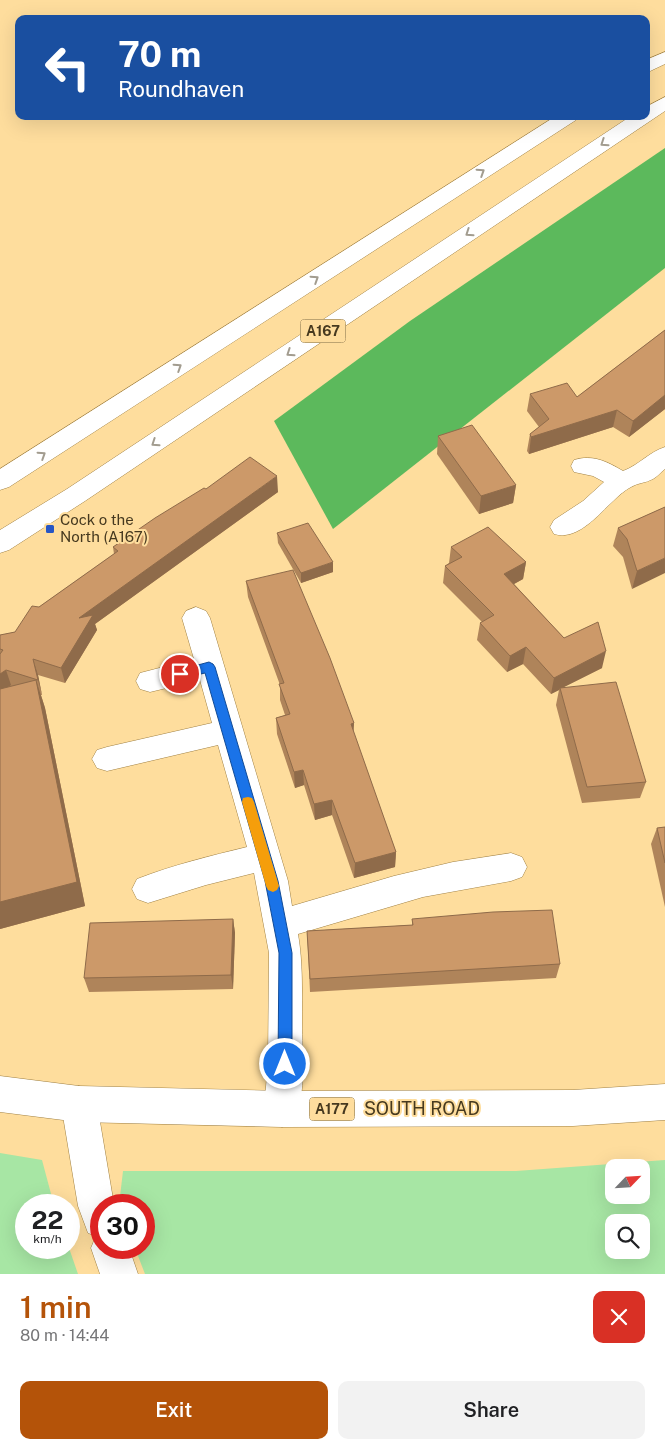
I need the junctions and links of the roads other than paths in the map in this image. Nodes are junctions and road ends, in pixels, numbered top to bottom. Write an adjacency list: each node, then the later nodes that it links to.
1 (665, 57): 2 (main road)
2 (650, 66)
3 (665, 102): 4 (main road, A167)
4 (650, 112)
5 (563, 120): 9 (main road, one-way to 5)
6 (639, 120): 12 (main road, A167, one-way to 12)
7 (665, 456): 10 (main road)
8 (583, 466): 10 (main road)
9 (0, 481)
10 (621, 481): 11 (main road)
11 (563, 527)
12 (0, 543)
13 (196, 618): 14 (main road)
14 (209, 667): 15 (main road); 16 (main road)
15 (150, 681)
16 (228, 731): 17 (main road); 18 (main road)
17 (108, 759)
18 (264, 857): 20 (main road); 21 (main road)
19 (510, 867): 21 (main road)
20 (148, 889)
21 (280, 924): 25 (main road)
22 (0, 1094): 24 (main road, SOUTH ROAD / A177)
23 (665, 1102): 25 (main road, SOUTH ROAD / A177)
24 (79, 1104): 25 (main road, SOUTH ROAD / A177); 26 (main road)
25 (282, 1109)
26 (94, 1194)
27 (114, 1259): 28 (main road)
28 (119, 1274)

